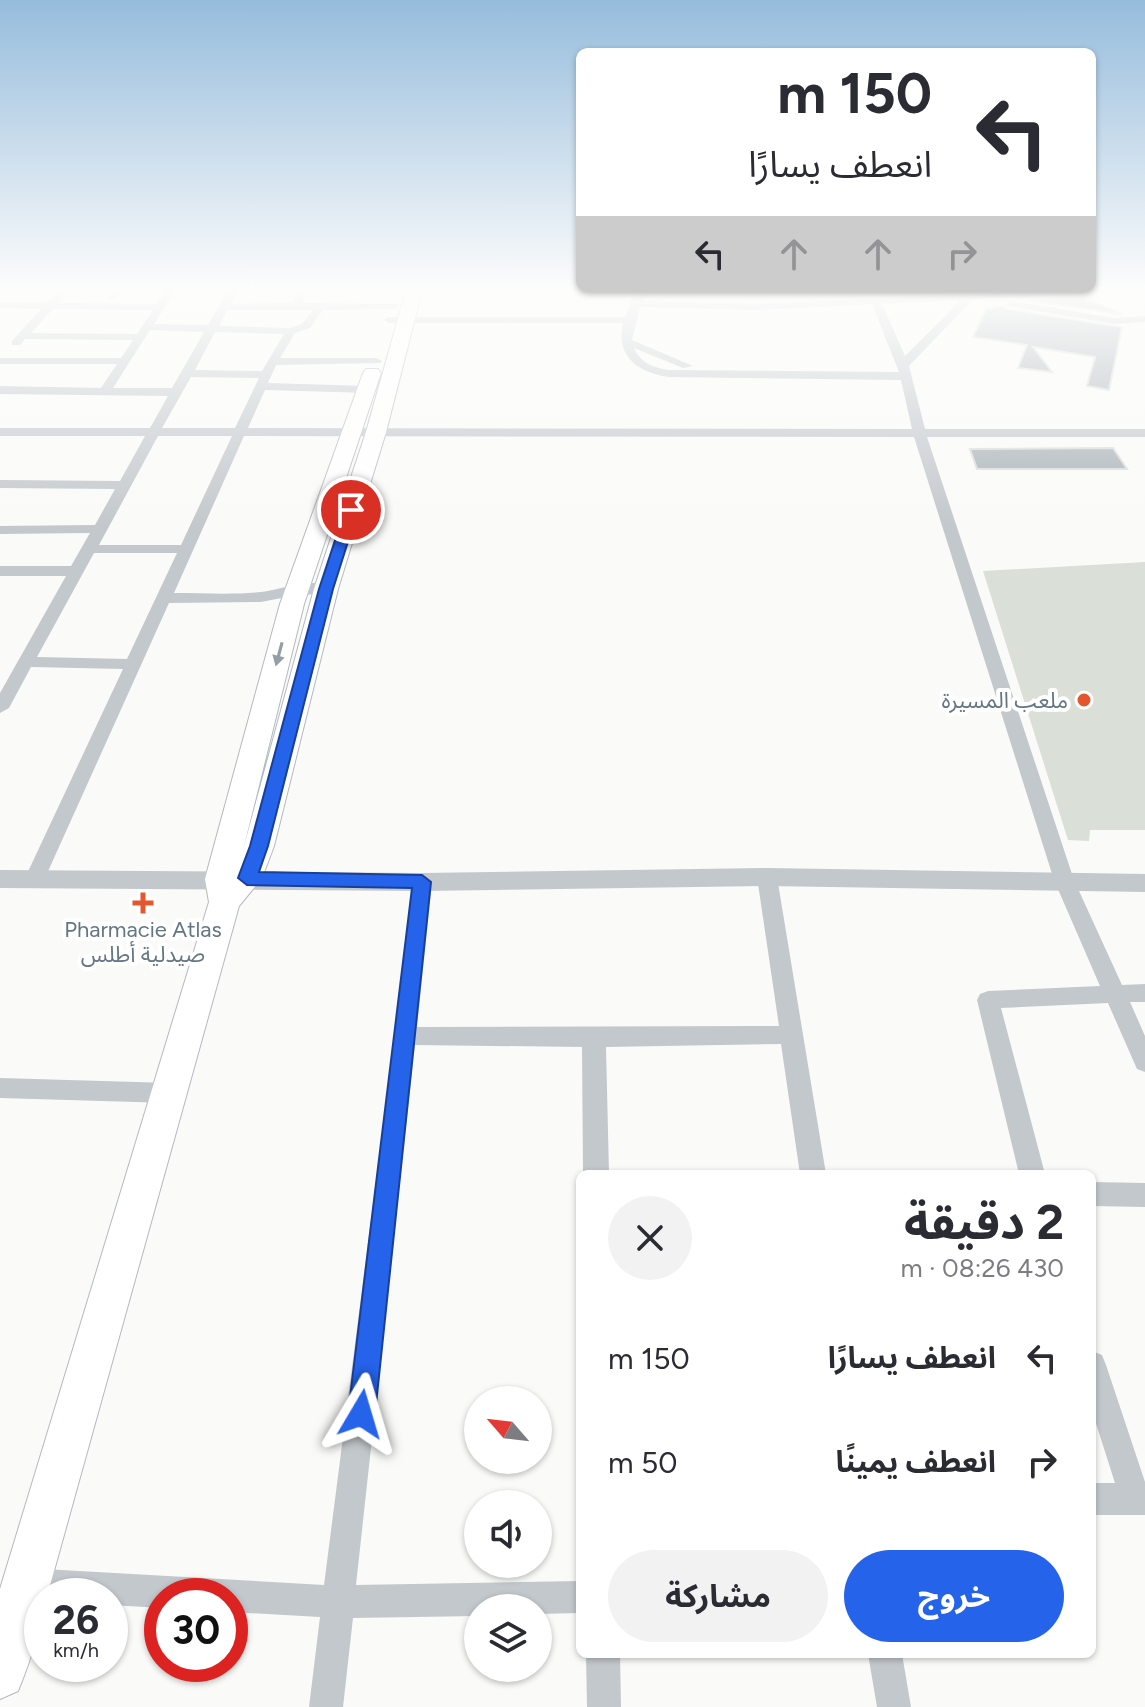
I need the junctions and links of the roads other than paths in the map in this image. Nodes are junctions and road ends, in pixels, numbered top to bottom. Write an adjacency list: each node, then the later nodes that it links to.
1 (121, 367): 15 (street)
2 (191, 367): 11 (street)
3 (272, 367): 12 (street)
4 (332, 367): 12 (street)
5 (374, 367): 14 (main road)
6 (381, 367): 17 (main road)
7 (685, 367): 10 (street)
8 (903, 367): 10 (street)
9 (907, 367): 10 (street)
10 (904, 370): 22 (street)
11 (187, 373): 12 (street); 16 (street)
12 (267, 375): 14 (street); 21 (street)
13 (0, 390): 15 (street)
14 (367, 390): 17 (main road)
15 (105, 391): 16 (street)
16 (177, 392): 18 (street)
17 (365, 432): 21 (street); 22 (street); 31 (main road); 32 (main road)
18 (154, 433): 20 (street); 21 (street); 24 (street)
19 (1145, 433): 22 (street)
20 (2, 434)
21 (240, 434): 28 (street)
22 (920, 434): 41 (street)
23 (0, 484): 24 (street)
24 (125, 485): 25 (street)
25 (100, 529): 26 (street); 27 (street)
26 (0, 530)
27 (89, 549): 28 (street); 30 (street)
28 (187, 549): 33 (street)
29 (0, 571): 30 (street)
30 (76, 571): 34 (street)
31 (324, 596): 32 (street); 44 (main road)
32 (294, 597): 33 (street); 44 (main road, one-way to 44)
33 (164, 598): 35 (street)
34 (26, 662): 35 (street); 36 (street)
35 (134, 664): 39 (street)
36 (6, 686): 37 (street)
37 (0, 708)
38 (767, 877): 41 (street); 42 (street); 47 (street)
39 (35, 878): 40 (street); 44 (street)
40 (0, 879)
41 (1064, 880): 43 (street); 45 (street)
42 (422, 882): 44 (street); 48 (street)
43 (1145, 883)
44 (231, 886): 52 (main road)
45 (1114, 993): 46 (street); 50 (street); 55 (street)
46 (1145, 993)
47 (791, 1035): 49 (street); 54 (street)
48 (405, 1036): 49 (street); 65 (street)
49 (594, 1038): 53 (street)
50 (1145, 1062)
51 (0, 1088): 52 (street)
52 (170, 1093): 61 (main road)
53 (596, 1170)
54 (812, 1170)
55 (1031, 1170)
56 (1096, 1194): 57 (street)
57 (1145, 1195)
58 (1096, 1376): 60 (street)
59 (1096, 1499): 60 (street)
60 (1140, 1499)
61 (28, 1578)
62 (24, 1591): 68 (main road)
63 (248, 1597): 65 (street)
64 (576, 1597): 65 (street)
65 (340, 1602): 69 (street)
66 (603, 1658): 70 (street)
67 (886, 1658): 71 (street)
68 (0, 1673)
69 (326, 1707)
70 (604, 1707)
71 (894, 1707)

